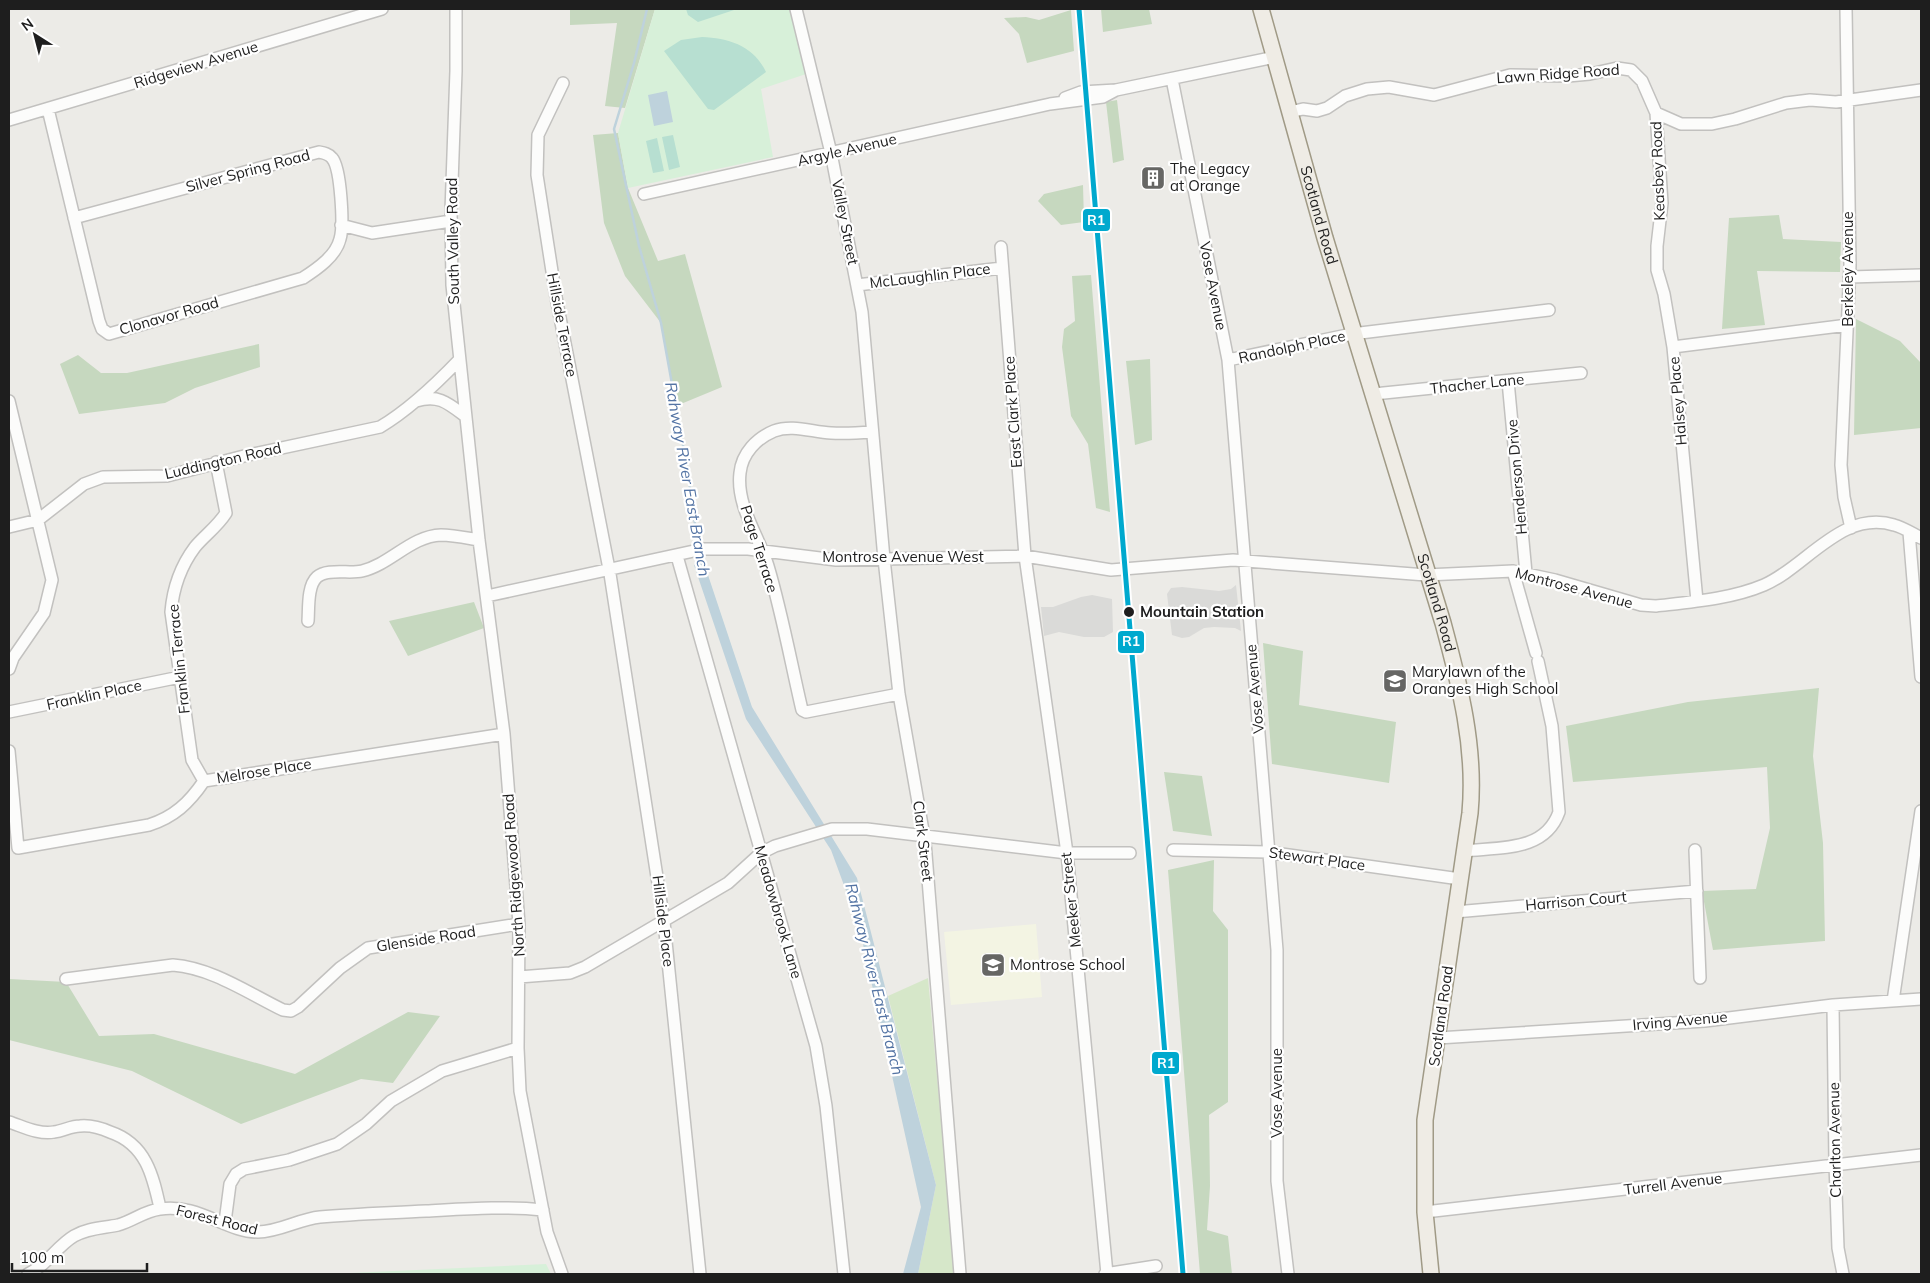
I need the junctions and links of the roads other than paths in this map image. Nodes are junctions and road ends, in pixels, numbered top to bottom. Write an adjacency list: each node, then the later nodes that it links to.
1 (382, 9): 11 (street, Ridgeview Avenue)
2 (456, 9): 18 (street, South Valley Road)
3 (799, 9): 15 (street, Valley Street)
4 (1261, 9): 6 (main road, Scotland Road)
5 (1846, 9): 10 (street, Berkeley Avenue)
6 (1275, 57): 7 (street, Argyle Avenue); 12 (main road, Scotland Road)
7 (1172, 79): 15 (street, Argyle Avenue); 30 (street, Vose Avenue)
8 (563, 83): 52 (street, Hillside Terrace)
9 (1921, 90): 10 (street)
10 (1848, 100): 13 (street); 23 (street, Berkeley Avenue)
11 (48, 109): 14 (street, Ridgeview Avenue); 17 (street, Clonavor Road)
12 (1290, 112): 13 (street, Lawn Ridge Road); 27 (main road, Scotland Road)
13 (1656, 113): 28 (street, Keasbey Road)
14 (9, 120)
15 (831, 153): 16 (street, Argyle Avenue); 24 (street, Valley Street)
16 (644, 194)
17 (74, 218): 19 (street, Silver Spring Road); 19 (street, Clonavor Road)
18 (451, 221): 19 (street); 29 (street, South Valley Road)
19 (341, 225)
20 (1001, 247): 21 (street, East Clark Place)
21 (1002, 268): 24 (street, McLaughlin Place); 49 (street, East Clark Place)
22 (1921, 275): 23 (street)
23 (1849, 277): 26 (street, Berkeley Avenue)
24 (857, 284): 36 (street, Valley Street)
25 (1549, 310): 27 (street, Randolph Place)
26 (1848, 325): 28 (street, Halsey Place); 43 (street, Berkeley Avenue)
27 (1355, 333): 30 (street, Randolph Place); 33 (main road, Scotland Road)
28 (1673, 347): 58 (street, Halsey Place)
29 (459, 360): 35 (street, Luddington Road); 37 (street, South Valley Road)
30 (1228, 360): 51 (street, Vose Avenue)
31 (1581, 373): 32 (street, Thacher Lane)
32 (1508, 380): 33 (street, Thacher Lane); 55 (street, Henderson Drive)
33 (1374, 394): 56 (main road, Scotland Road)
34 (9, 401): 41 (street)
35 (412, 402): 37 (street); 39 (street, Luddington Road)
36 (870, 410): 38 (street, Clark Street)
37 (465, 416): 40 (street, South Valley Road)
38 (872, 432): 47 (street, Page Terrace); 50 (street, Clark Street)
39 (216, 462): 41 (street, Luddington Road); 62 (street, Franklin Terrace)
40 (472, 473): 46 (street, North Ridgewood Road)
41 (38, 520): 42 (street, Luddington Road); 60 (street)
42 (9, 527)
43 (1851, 528): 44 (street, Montrose Avenue); 58 (street, Montrose Avenue)
44 (1910, 532): 45 (street, Montrose Avenue); 61 (street)
45 (1921, 538)
46 (479, 540): 57 (street, North Ridgewood Road); 59 (street)
47 (762, 550): 48 (street, Montrose Avenue West); 50 (street, Montrose Avenue West); 63 (street, Page Terrace)
48 (677, 556): 52 (street, Montrose Avenue West); 74 (street, Meadowbrook Lane)
49 (1025, 556): 50 (street, Montrose Avenue West); 53 (street, Montrose Avenue West); 75 (street, Meeker Street)
50 (884, 559): 63 (street, Clark Street)
51 (1244, 560): 53 (street, Montrose Avenue); 56 (street, Montrose Avenue); 73 (street, Vose Avenue)
52 (610, 569): 57 (street, Montrose Avenue West); 80 (street, Hillside Place)
53 (1114, 570)
54 (1513, 571): 55 (street, Montrose Avenue); 56 (street, Montrose Avenue); 72 (street)
55 (1526, 573): 58 (street, Montrose Avenue)
56 (1429, 575): 72 (main road, Scotland Road)
57 (487, 596): 65 (street, North Ridgewood Road)
58 (1697, 601)
59 (308, 621)
60 (9, 669)
61 (1921, 676)
62 (180, 677): 64 (street, Franklin Place); 67 (street, Franklin Terrace)
63 (899, 694): 69 (street, Clark Street)
64 (9, 712)
65 (504, 734): 67 (street, Melrose Place); 81 (street, North Ridgewood Road)
66 (9, 751): 67 (street, Melrose Place)
67 (204, 780)
68 (1921, 811): 86 (street)
69 (924, 836): 74 (street); 75 (street); 102 (street, Clark Street)
70 (1173, 850): 73 (street, Stewart Place)
71 (1695, 850): 78 (street)
72 (1464, 851): 77 (main road, Scotland Road)
73 (1268, 852): 77 (street, Stewart Place); 104 (street, Vose Avenue)
74 (761, 853): 80 (street); 101 (street, Meadowbrook Lane)
75 (1067, 853): 76 (street); 103 (street, Meeker Street)
76 (1130, 853)
77 (1460, 879): 79 (main road, Scotland Road)
78 (1697, 891): 79 (street, Harrison Court); 83 (street)
79 (1455, 912): 88 (main road, Scotland Road)
80 (664, 922): 82 (street); 100 (street, Hillside Place)
81 (519, 924): 82 (street, North Ridgewood Road); 84 (street, Glenside Road)
82 (519, 977): 89 (street, North Ridgewood Road)
83 (1700, 978)
84 (66, 979)
85 (1921, 999): 86 (street, Irving Avenue)
86 (1893, 1001): 87 (street, Irving Avenue)
87 (1833, 1005): 88 (street, Irving Avenue); 92 (street, Charlton Avenue)
88 (1438, 1038): 95 (main road, Scotland Road)
89 (518, 1048): 94 (street, North Ridgewood Road); 96 (street)
90 (9, 1122): 93 (street)
91 (1921, 1155): 92 (street, Turrell Avenue)
92 (1834, 1164): 95 (street, Turrell Avenue); 106 (street, Charlton Avenue)
93 (160, 1208): 96 (street, Forest Road); 98 (street, Forest Road)
94 (543, 1210): 96 (street, Forest Road); 99 (street, North Ridgewood Road)
95 (1425, 1212): 105 (main road, Scotland Road)
96 (225, 1222)
97 (1156, 1266): 103 (street)
98 (28, 1274)
99 (562, 1274)
100 (700, 1274)
101 (844, 1274)
102 (960, 1274)
103 (1107, 1274)
104 (1288, 1274)
105 (1431, 1274)
106 (1843, 1274)

